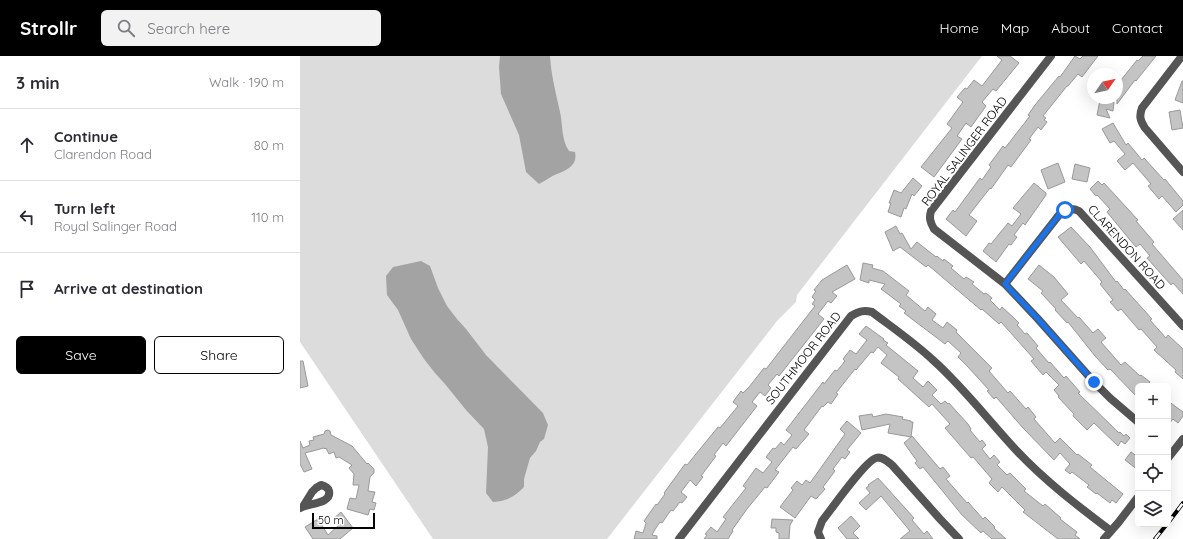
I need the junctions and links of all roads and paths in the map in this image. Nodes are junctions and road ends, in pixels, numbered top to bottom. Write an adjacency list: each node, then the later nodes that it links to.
1 (1051, 56): 4 (street, ROYAL SALINGER ROAD)
2 (1182, 56): 3 (street)
3 (1183, 172)
4 (1005, 284): 5 (street, CLARENDON ROAD); 6 (street, ROYAL SALINGER ROAD)
5 (1183, 326)
6 (1135, 419)
7 (1183, 439): 8 (street)
8 (1172, 446)
9 (1135, 501): 10 (street)
10 (1111, 531): 11 (street, SOUTHMOOR ROAD); 14 (street)
11 (679, 539)
12 (821, 539): 13 (street)
13 (959, 539)
14 (1104, 539)

